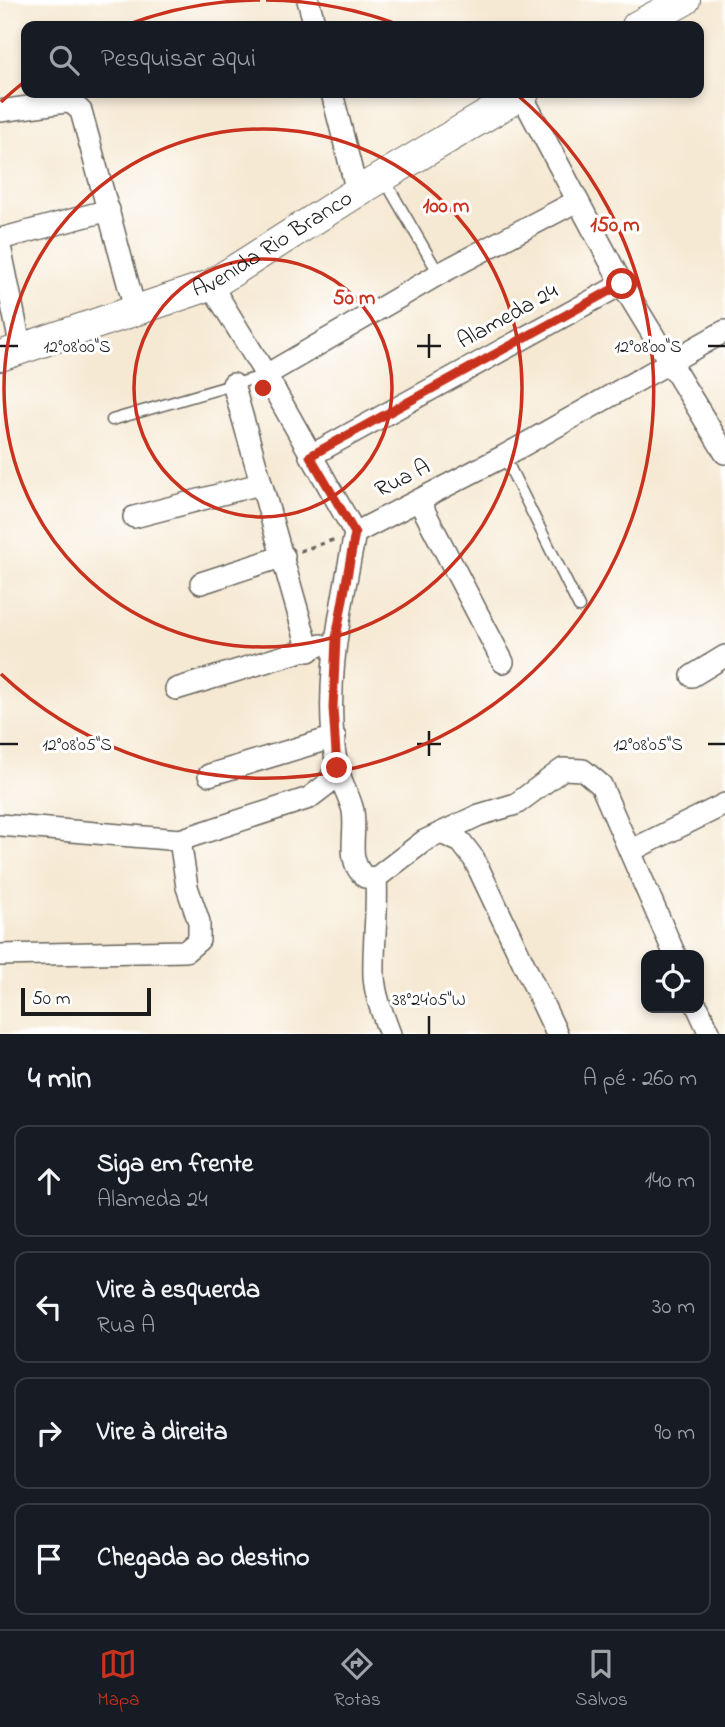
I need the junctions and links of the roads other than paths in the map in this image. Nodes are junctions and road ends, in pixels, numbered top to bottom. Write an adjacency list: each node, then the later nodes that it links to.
1 (308, 0): 3 (street)
2 (685, 0): 4 (street)
3 (314, 21)
4 (646, 21)
5 (333, 98): 10 (street)
6 (516, 98): 9 (street, Avenida Rio Branco)
7 (525, 98): 11 (street)
8 (0, 111): 12 (street)
9 (382, 177): 10 (street, Avenida Rio Branco); 15 (lane)
10 (357, 192): 17 (street, Avenida Rio Branco)
11 (577, 201): 15 (street); 16 (street)
12 (109, 210): 13 (street); 18 (street)
13 (0, 239)
14 (0, 246): 20 (street)
15 (439, 274): 22 (street)
16 (622, 284): 21 (street); 26 (street, Alameda 24)
17 (211, 285): 18 (street, Avenida Rio Branco); 22 (street)
18 (135, 309): 20 (street, Avenida Rio Branco)
19 (725, 331): 21 (street, Rua A)
20 (11, 352)
21 (670, 365): 25 (street); 27 (street, Rua A)
22 (266, 375): 23 (lane); 26 (street)
23 (233, 384): 24 (lane); 28 (street)
24 (113, 420)
25 (725, 453)
26 (310, 456): 31 (street)
27 (504, 456): 29 (street, Rua A); 34 (lane)
28 (260, 484): 30 (street); 32 (street)
29 (419, 501): 31 (street, Rua A); 38 (street)
30 (134, 517)
31 (355, 533): 35 (street)
32 (284, 556): 33 (street); 36 (street)
33 (201, 583)
34 (579, 607)
35 (336, 638): 36 (street); 41 (street)
36 (309, 651): 40 (street)
37 (725, 656): 39 (street)
38 (503, 662)
39 (692, 676)
40 (176, 689)
41 (335, 737): 42 (street); 43 (street)
42 (337, 768): 47 (street); 49 (street)
43 (209, 775)
44 (725, 804): 48 (street)
45 (0, 825): 47 (street)
46 (441, 833): 48 (street); 49 (street); 54 (street)
47 (180, 840): 51 (street)
48 (630, 851): 50 (street)
49 (376, 878): 53 (street)
50 (673, 950)
51 (0, 955)
52 (700, 1013): 55 (street)
53 (390, 1034)
54 (557, 1034)
55 (710, 1034)

